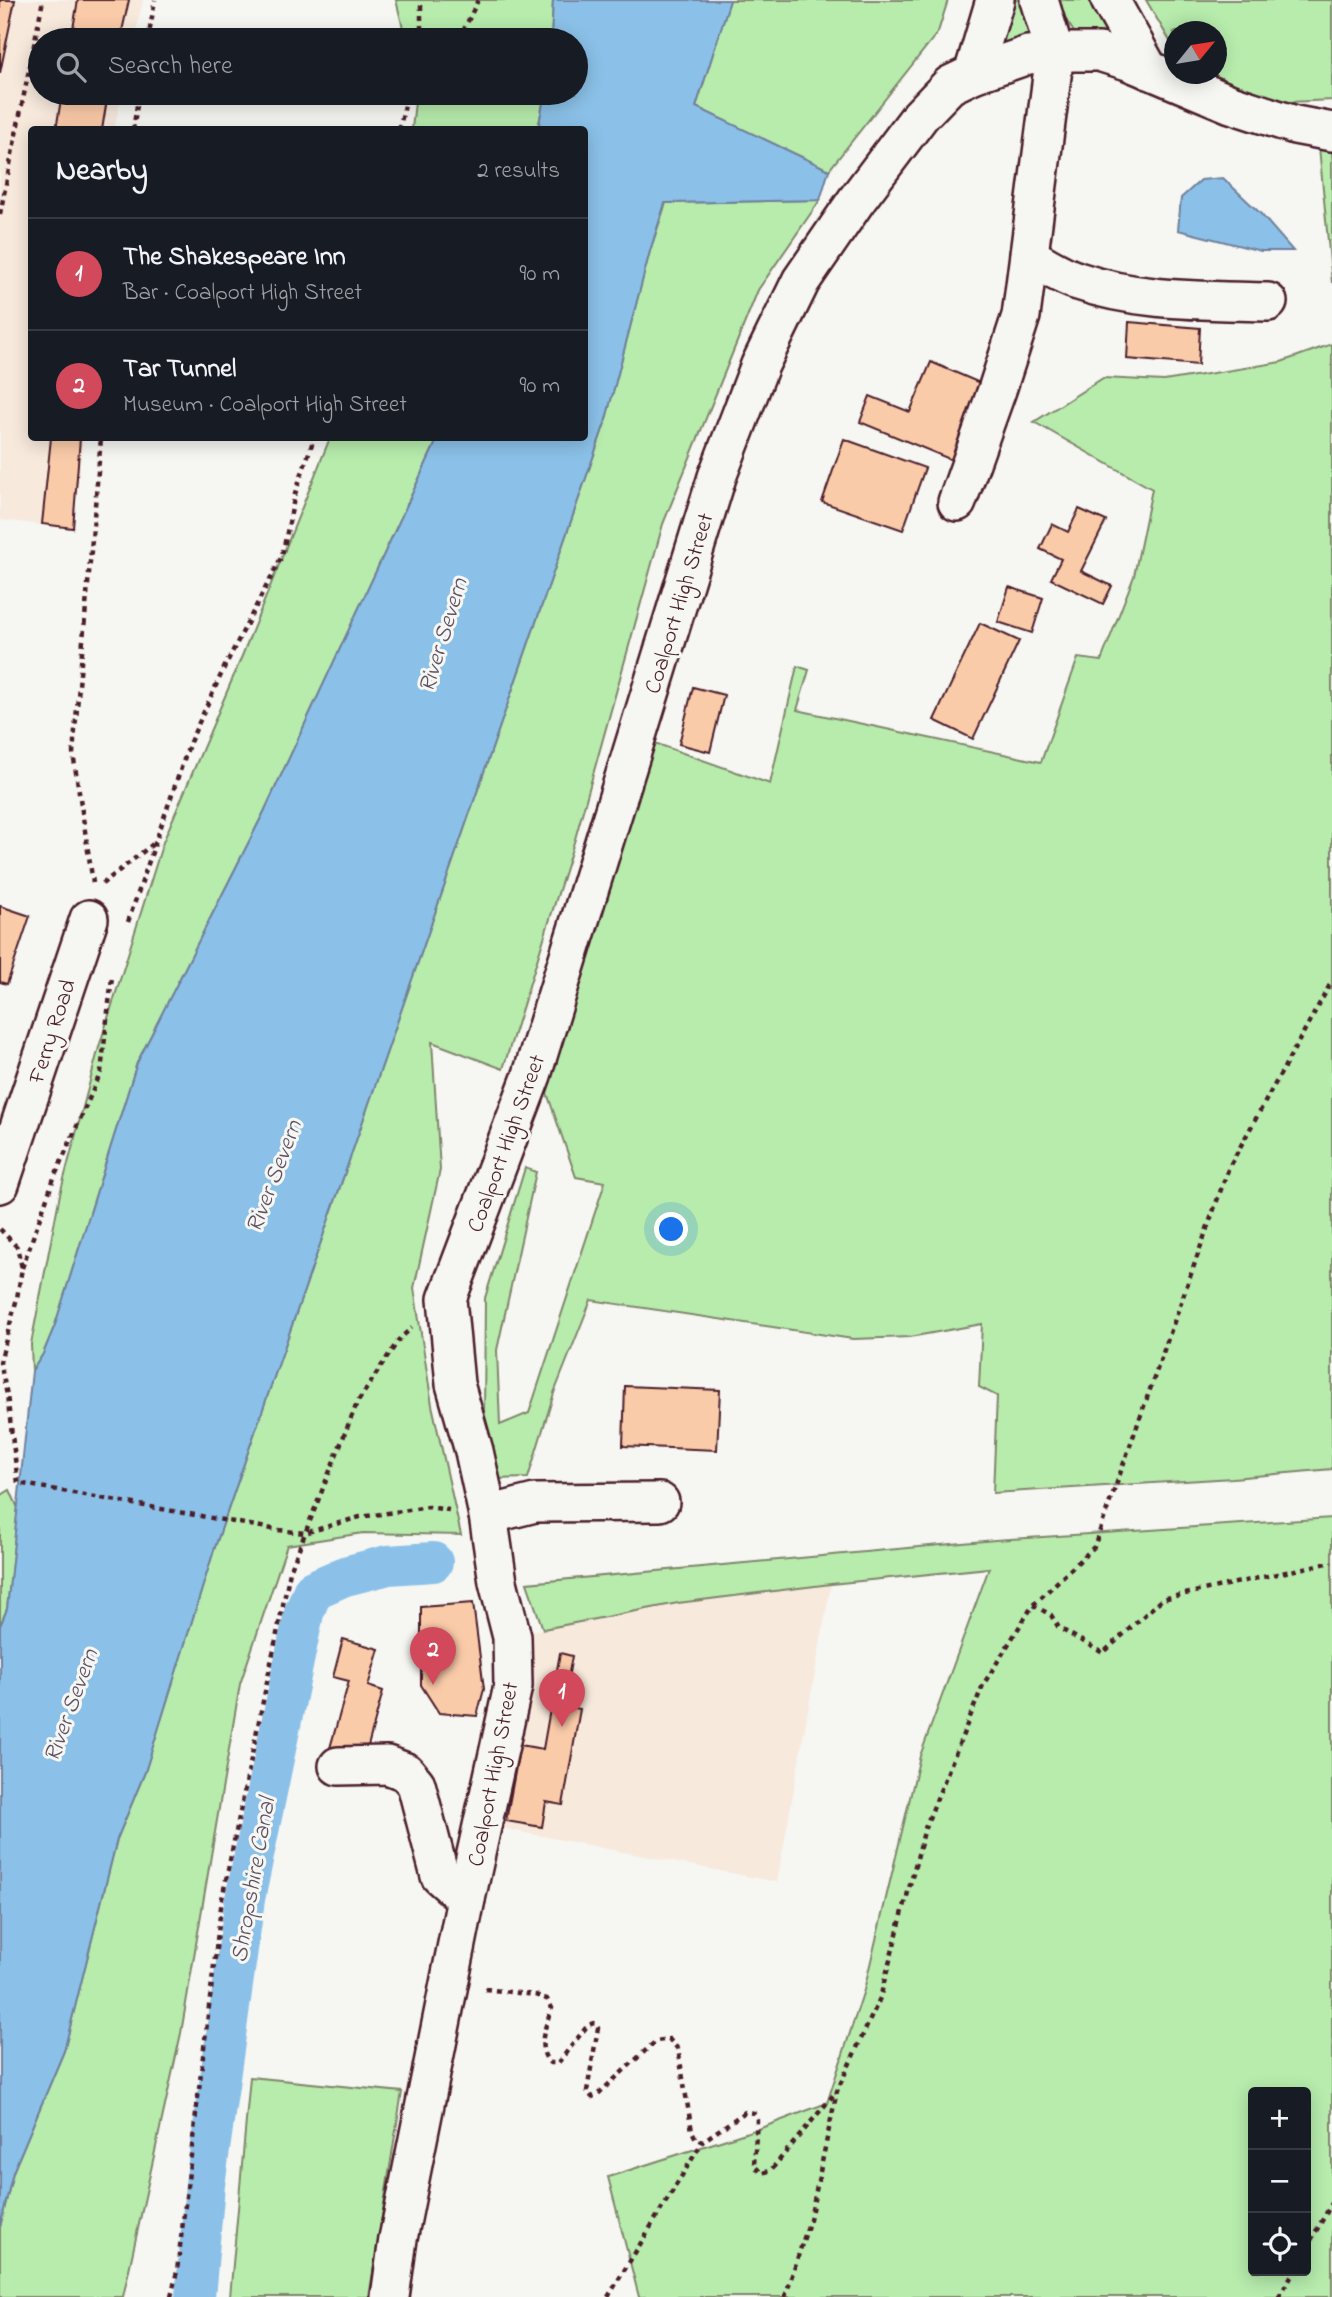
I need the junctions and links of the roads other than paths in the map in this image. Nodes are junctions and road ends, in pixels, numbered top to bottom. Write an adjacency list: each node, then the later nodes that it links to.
1 (995, 0): 6 (street)
2 (1039, 0): 4 (street)
3 (1110, 0): 5 (street)
4 (1055, 53): 5 (street, Coalport High Street); 6 (street, Coalport High Street); 8 (street)
5 (1149, 69): 7 (street, Coalport High Street)
6 (973, 74): 14 (street, Coalport High Street)
7 (1332, 132)
8 (1030, 257): 9 (street); 10 (street)
9 (1268, 302)
10 (957, 502)
11 (89, 919): 12 (street, Ferry Road)
12 (0, 1184)
13 (660, 1502): 14 (street)
14 (488, 1515): 16 (street, Coalport High Street)
15 (338, 1766): 16 (street)
16 (466, 1899): 17 (street, Coalport High Street)
17 (390, 2297)

